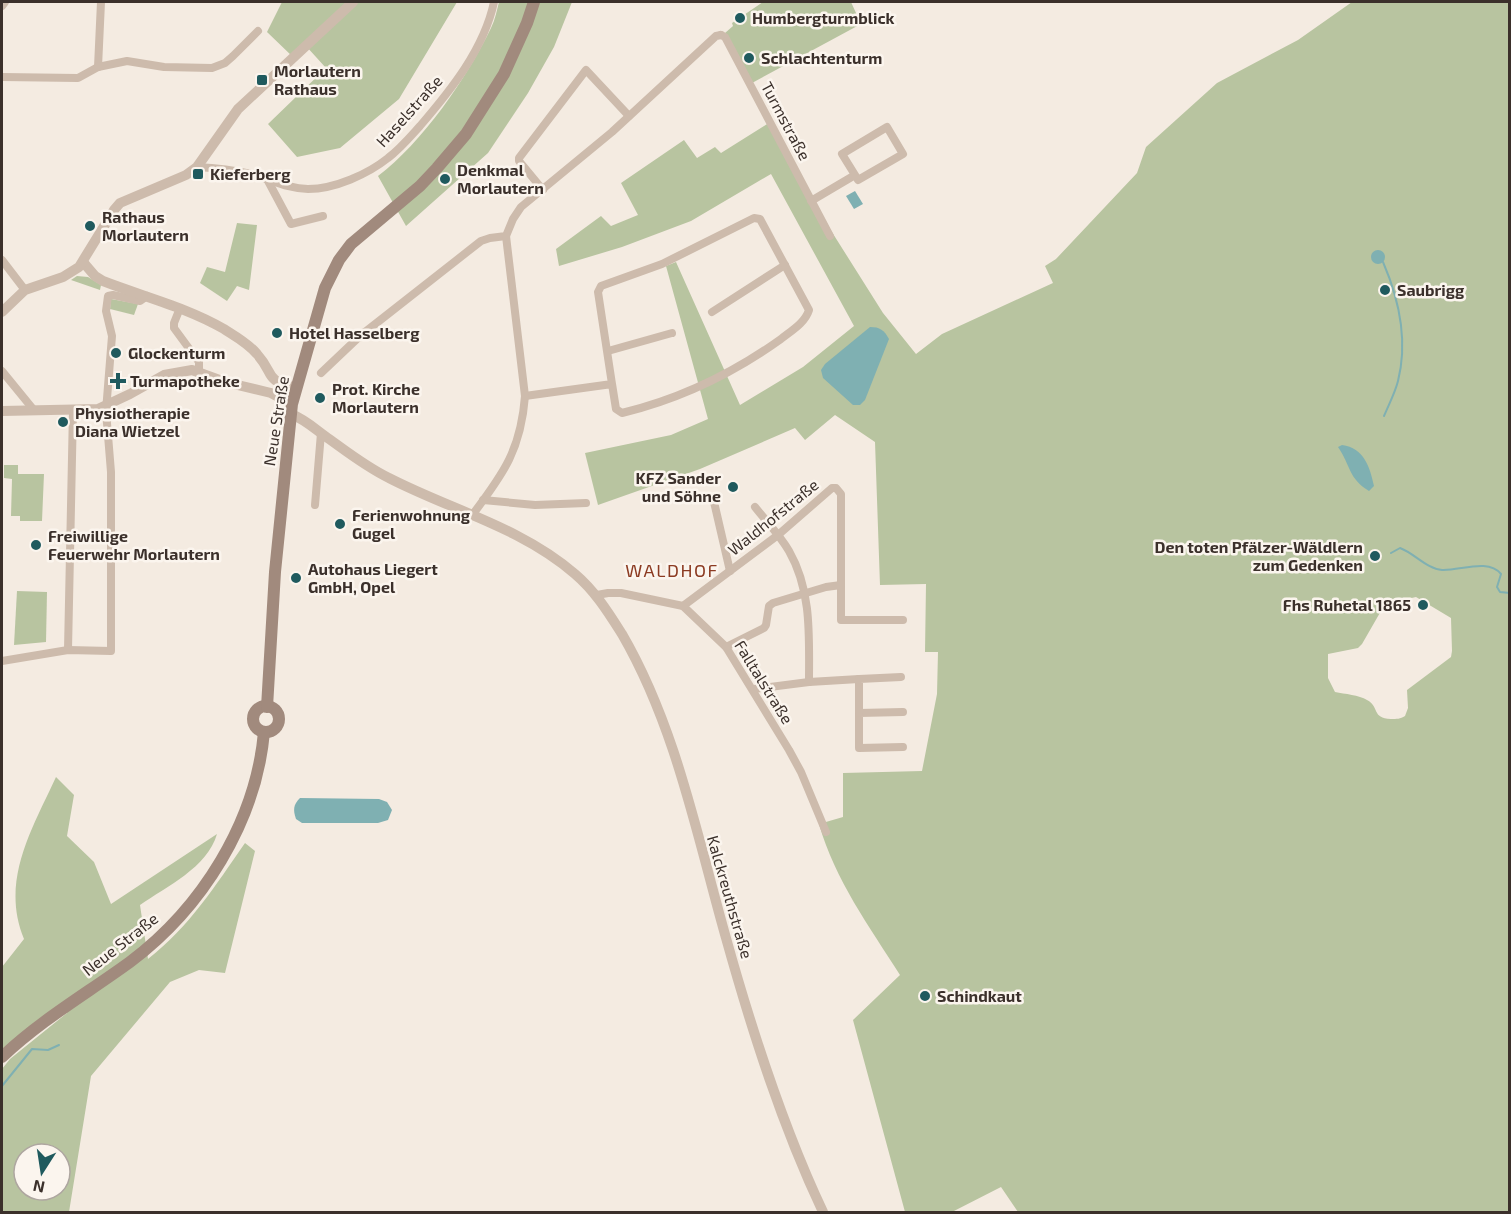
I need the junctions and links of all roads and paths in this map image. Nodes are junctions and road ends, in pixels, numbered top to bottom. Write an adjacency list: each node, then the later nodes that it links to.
1 (6, 2): 6 (street)
2 (101, 2): 8 (street)
3 (353, 2): 11 (street)
4 (494, 2): 13 (street, Haselstraße)
5 (534, 2): 34 (main road, Neue Straße)
6 (2, 6)
7 (258, 31): 8 (street)
8 (98, 67): 9 (street)
9 (2, 77)
10 (629, 116): 14 (street, Turmstraße); 14 (street); 15 (street, Turmstraße)
11 (197, 167): 13 (street, Haselstraße); 20 (street)
12 (855, 175): 12 (street); 15 (street)
13 (267, 179): 16 (street)
14 (543, 189): 17 (street, Turmstraße)
15 (812, 201): 18 (street, Turmstraße)
16 (323, 216)
17 (506, 236): 31 (street); 36 (street)
18 (830, 236)
19 (2, 260): 22 (street)
20 (83, 262): 22 (street); 23 (street)
21 (785, 265): 26 (street); 28 (street); 33 (street)
22 (25, 290): 25 (street)
23 (147, 297): 24 (street); 37 (street)
24 (180, 308): 30 (street); 32 (street)
25 (2, 312)
26 (712, 312)
27 (672, 333): 28 (street)
28 (608, 351): 33 (street)
29 (2, 371): 38 (street)
30 (199, 371): 35 (street, Kalckreuthstraße); 37 (street)
31 (321, 373)
32 (276, 382): 34 (street); 35 (street)
33 (612, 384): 36 (street)
34 (296, 388): 39 (main road, Neue Straße)
35 (271, 393): 39 (street, Kalckreuthstraße)
36 (525, 396): 43 (street)
37 (106, 406): 40 (street); 57 (street)
38 (33, 409): 40 (street); 41 (street)
39 (292, 409): 42 (street, Kalckreuthstraße); 63 (main road, Neue Straße)
40 (73, 410): 57 (street)
41 (2, 411)
42 (321, 433): 46 (street); 48 (street, Kalckreuthstraße)
43 (483, 500): 45 (street); 48 (street)
44 (714, 502): 50 (street, Waldhofstraße)
45 (586, 503)
46 (315, 505)
47 (755, 507): 49 (street)
48 (473, 514): 53 (street, Kalckreuthstraße)
49 (778, 535): 50 (street, Waldhofstraße); 51 (street, Waldhofstraße); 52 (street)
50 (730, 571): 54 (street, Waldhofstraße)
51 (841, 585): 52 (street); 55 (street)
52 (805, 593): 56 (street); 61 (street)
53 (597, 595): 54 (street); 70 (street, Kalckreuthstraße)
54 (683, 606): 56 (street, Falltalstraße)
55 (903, 620)
56 (726, 647): 62 (street, Falltalstraße)
57 (68, 650): 58 (street)
58 (2, 661)
59 (901, 677): 60 (street)
60 (859, 679): 61 (street); 65 (street)
61 (809, 682): 62 (street)
62 (753, 689): 68 (street, Falltalstraße)
63 (267, 707): 66 (main road, Neue Straße); 66 (main road, Neue Straße)
64 (903, 712): 65 (street)
65 (859, 713): 67 (street)
66 (264, 732): 69 (main road, Neue Straße)
67 (903, 747)
68 (826, 832)
69 (2, 1057)
70 (823, 1212)

